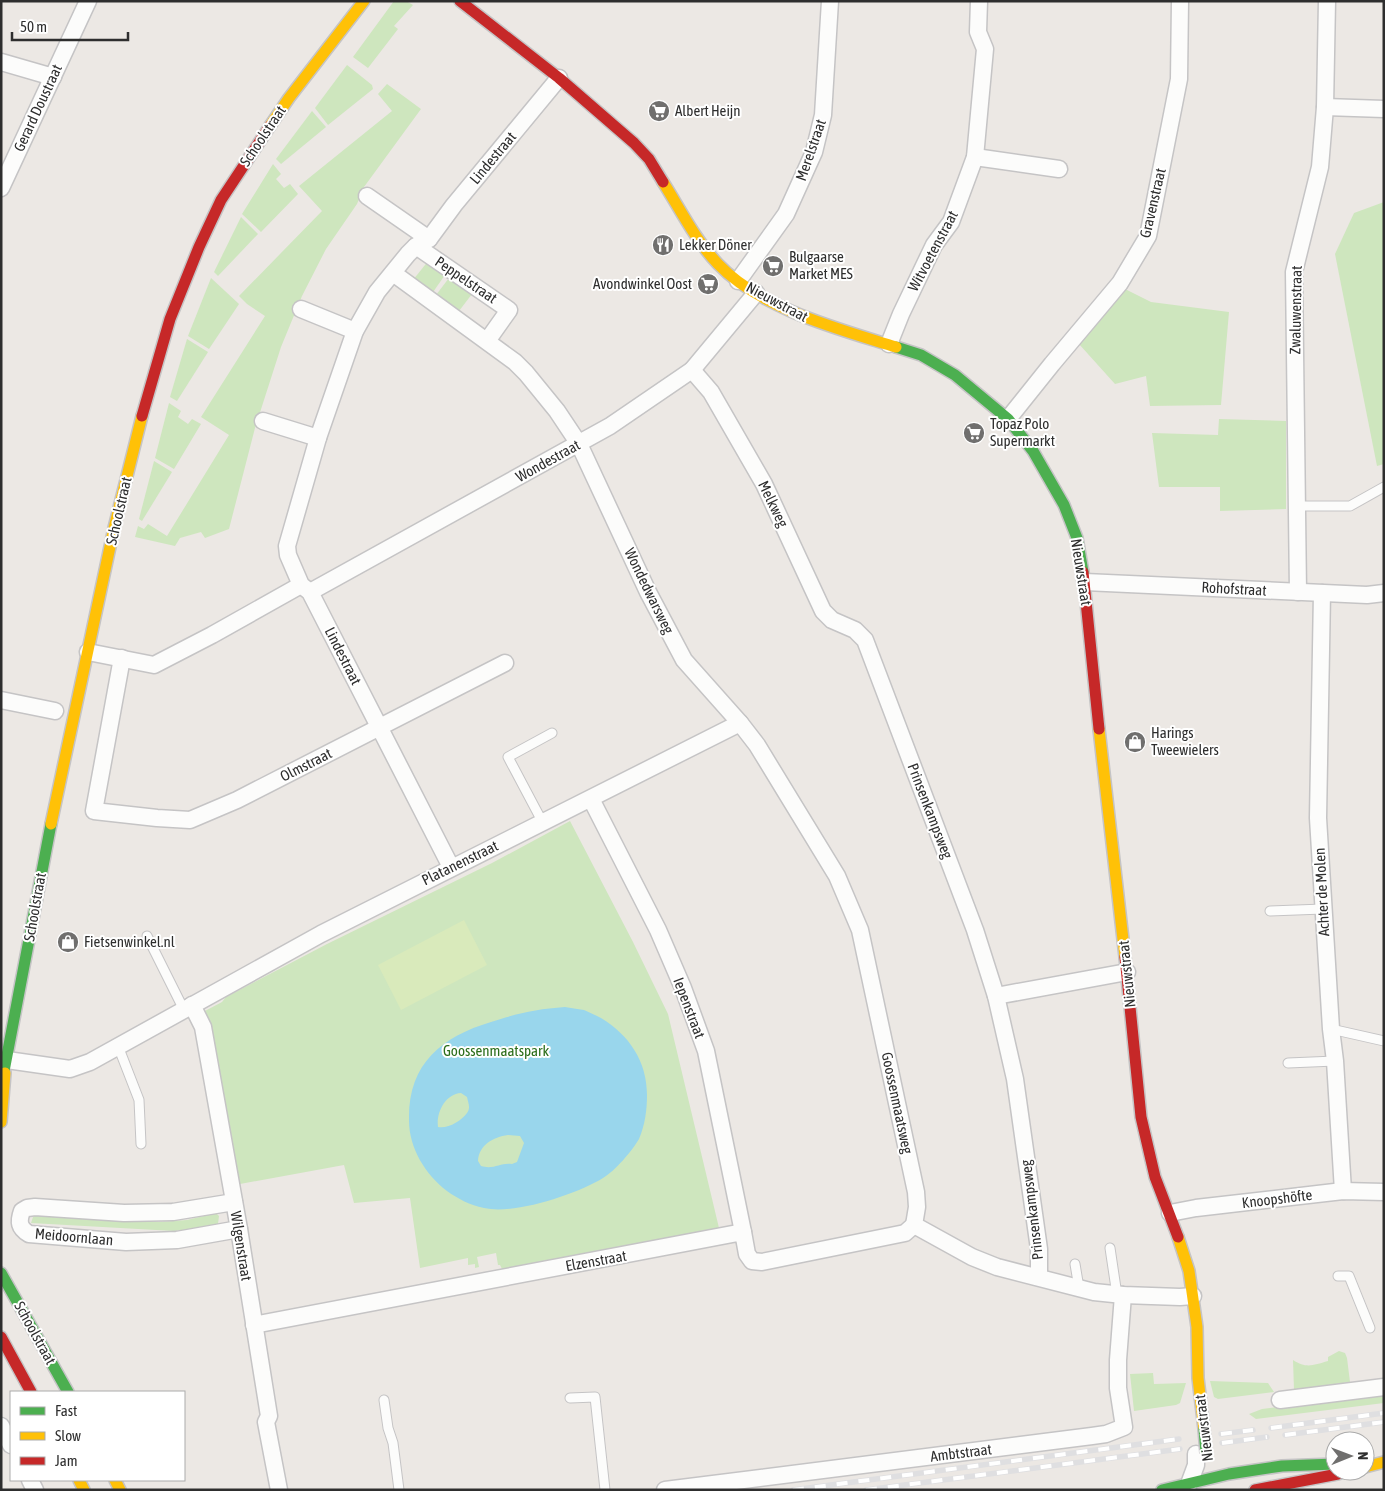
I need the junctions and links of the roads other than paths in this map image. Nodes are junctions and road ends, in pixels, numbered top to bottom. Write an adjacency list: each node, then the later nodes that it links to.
1 (88, 1): 9 (street, Gerard Doustraat)
2 (364, 1): 38 (street, Schoolstraat)
3 (460, 1): 10 (street, Nieuwstraat)
4 (830, 1): 19 (street, Merelstraat)
5 (979, 1): 13 (street, Witvoetenstraat)
6 (1180, 1): 26 (street, Gravenstraat)
7 (1328, 1): 11 (street, Zwaluwenstraat)
8 (1, 62): 9 (street)
9 (53, 76): 15 (street, Gerard Doustraat)
10 (559, 78): 17 (street, Lindestraat); 19 (street, Nieuwstraat)
11 (1325, 107): 12 (street); 31 (street, Zwaluwenstraat)
12 (1384, 109)
13 (975, 158): 14 (street); 24 (street, Witvoetenstraat)
14 (1059, 169)
15 (2, 182)
16 (367, 196): 17 (street)
17 (422, 243): 18 (street, Lindestraat); 23 (street, Peppelstraat)
18 (393, 273): 22 (street, Lindestraat); 23 (street)
19 (738, 281): 20 (street, Nieuwstraat)
20 (756, 293): 24 (street, Nieuwstraat); 25 (street, Wondestraat)
21 (301, 309): 22 (street)
22 (355, 331): 28 (street, Lindestraat)
23 (487, 340): 29 (street)
24 (889, 344): 26 (street, Nieuwstraat)
25 (692, 370): 29 (street, Wondestraat); 37 (street, Melkweg)
26 (1008, 419): 32 (street, Nieuwstraat)
27 (263, 421): 28 (street)
28 (318, 438): 33 (street, Lindestraat)
29 (580, 444): 33 (street, Wondestraat); 43 (street, Wondedwarsweg)
30 (1384, 487): 31 (lane)
31 (1298, 506): 34 (street, Zwaluwenstraat)
32 (1085, 582): 34 (street, Rohofstraat); 52 (street, Nieuwstraat)
33 (305, 588): 39 (street, Wondestraat); 44 (street, Lindestraat)
34 (1298, 592): 35 (street, Rohofstraat)
35 (1322, 593): 36 (street, Rohofstraat); 49 (street, Achter de Molen)
36 (1384, 593)
37 (855, 630): 53 (street, Prinsenkampsweg)
38 (88, 652): 39 (street, Wondestraat); 60 (street, Schoolstraat)
39 (122, 658): 44 (street, Olmstraat)
40 (505, 664): 44 (street, Olmstraat)
41 (1, 700): 42 (street)
42 (55, 711)
43 (740, 723): 46 (street, Platanenstraat); 68 (street, Goossenmaatsweg)
44 (379, 727): 48 (street, Lindestraat)
45 (552, 733): 47 (lane)
46 (591, 800): 47 (street, Platanenstraat); 70 (street, Iepenstraat)
47 (543, 823): 48 (street, Platanenstraat)
48 (451, 867): 54 (street, Platanenstraat)
49 (1323, 909): 50 (lane); 55 (street, Achter de Molen)
50 (1270, 911)
51 (147, 936): 54 (lane)
52 (1127, 972): 53 (street); 67 (street, Nieuwstraat)
53 (996, 996): 75 (street, Prinsenkampsweg)
54 (188, 1007): 57 (street, Platanenstraat); 66 (street, Wilgenstraat)
55 (1330, 1029): 56 (lane); 58 (street, Achter de Molen)
56 (1384, 1041)
57 (118, 1046): 60 (street, Platanenstraat); 63 (lane)
58 (1335, 1061): 59 (lane); 64 (street, Achter de Molen)
59 (1288, 1063)
60 (6, 1066): 61 (street, Schoolstraat); 62 (street, Schoolstraat)
61 (1, 1087)
62 (1, 1122)
63 (141, 1144)
64 (1343, 1191): 65 (street, Knoopshöfte); 67 (street, Knoopshöfte)
65 (1384, 1192)
66 (234, 1202): 69 (street, Wilgenstraat); 69 (street, Meidoornlaan)
67 (1170, 1213): 78 (street, Nieuwstraat)
68 (914, 1225): 70 (street); 75 (street)
69 (239, 1229): 79 (street, Wilgenstraat)
70 (742, 1232): 79 (street, Elzenstraat)
71 (1110, 1248): 77 (lane)
72 (1074, 1264): 76 (lane)
73 (1, 1273): 85 (street, Schoolstraat)
74 (1338, 1276): 80 (lane)
75 (1039, 1277): 76 (street)
76 (1079, 1288): 77 (street)
77 (1120, 1295): 78 (street); 99 (street, Ambtstraat)
78 (1193, 1296): 82 (street, Nieuwstraat)
79 (254, 1326): 96 (street, Wilgenstraat)
80 (1370, 1328)
81 (4, 1347): 84 (street)
82 (1198, 1378): 90 (street, Nieuwstraat)
83 (1384, 1387): 88 (street)
84 (30, 1391)
85 (67, 1391)
86 (570, 1398): 98 (lane)
87 (384, 1400): 97 (lane)
88 (1280, 1400)
89 (1, 1426): 91 (street)
90 (1199, 1430): 93 (street, Nieuwstraat, bridge)
91 (10, 1443)
92 (1325, 1464): 93 (street)
93 (1206, 1468): 95 (street); 95 (street, Nieuwstraat)
94 (1325, 1477): 101 (street)
95 (1188, 1487): 100 (street)
96 (279, 1490)
97 (399, 1490)
98 (604, 1490)
99 (665, 1490)
100 (1162, 1490)
101 (1255, 1490)

